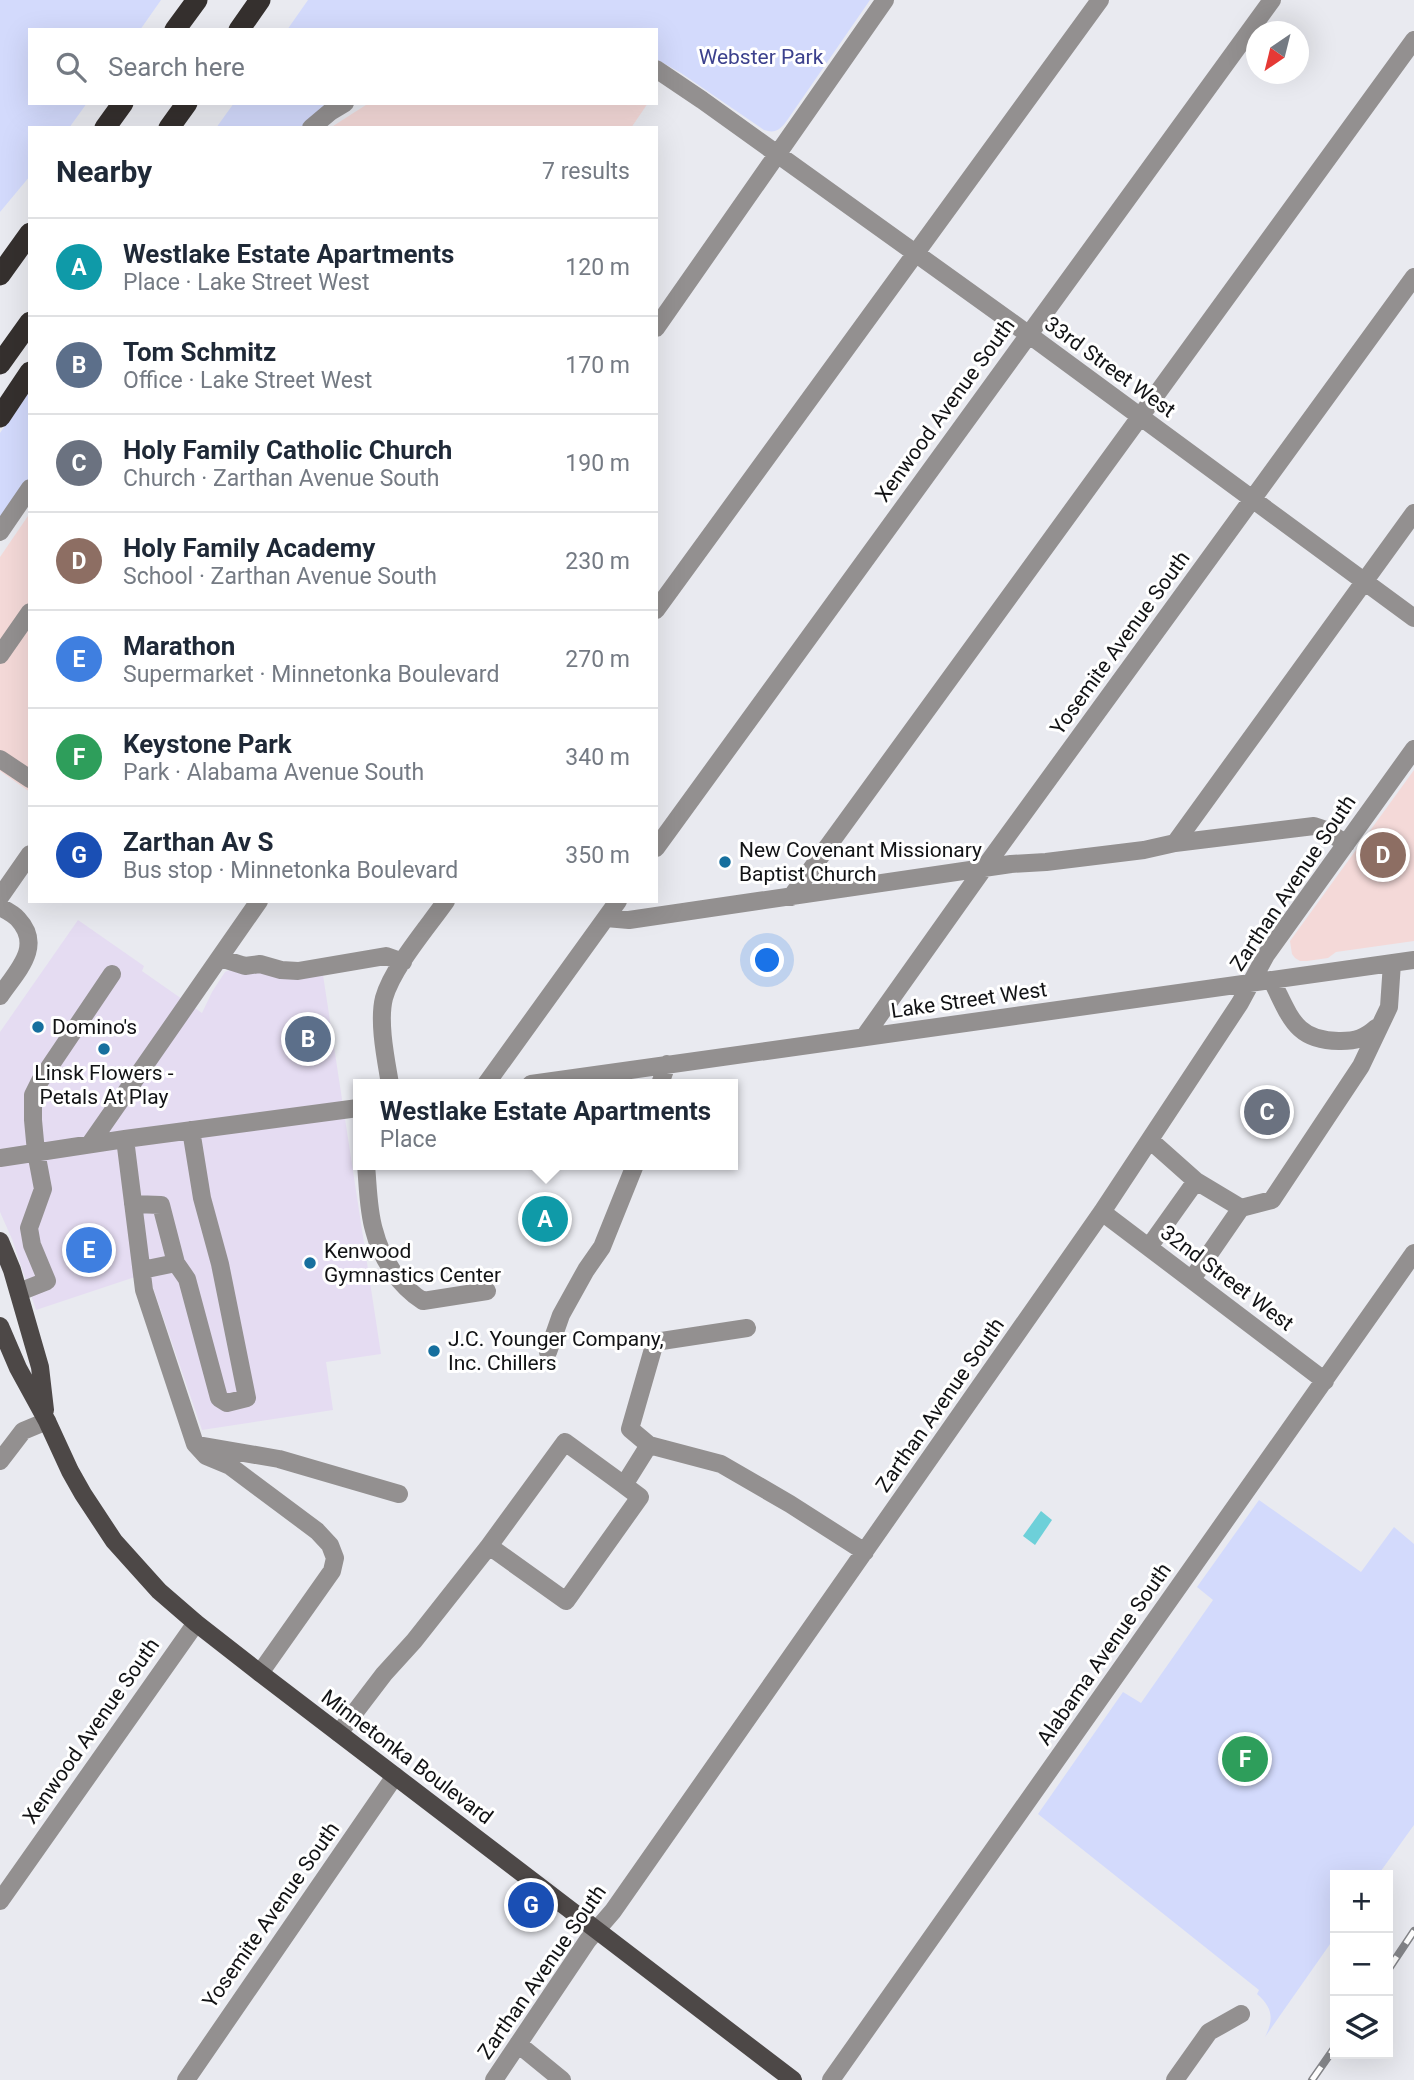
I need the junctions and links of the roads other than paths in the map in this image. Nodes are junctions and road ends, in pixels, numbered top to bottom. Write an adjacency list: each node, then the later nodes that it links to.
1 (197, 0): 6 (highway)
2 (260, 0): 7 (highway)
3 (885, 0): 16 (street)
4 (1100, 0): 20 (street)
5 (1272, 0): 25 (street, Xenwood Avenue South)
6 (176, 28)
7 (240, 28)
8 (1414, 40): 29 (street)
9 (658, 70): 16 (street, 33rd Street West)
10 (121, 105): 13 (highway)
11 (186, 105): 14 (highway)
12 (342, 105): 15 (street)
13 (106, 126)
14 (171, 126)
15 (313, 126)
16 (778, 154): 20 (street, 33rd Street West); 24 (street)
17 (28, 232): 19 (highway)
18 (28, 234): 21 (highway)
19 (0, 253)
20 (916, 254): 25 (street, 33rd Street West); 35 (street)
21 (0, 275)
22 (1414, 277): 31 (street, Yosemite Avenue South)
23 (28, 325): 26 (highway)
24 (658, 325)
25 (1028, 334): 29 (street, 33rd Street West); 44 (street, Xenwood Avenue South)
26 (0, 364)
27 (28, 375): 28 (highway)
28 (0, 416)
29 (1139, 416): 31 (street, 33rd Street West); 48 (street)
30 (28, 491): 33 (street)
31 (1253, 500): 34 (street, 33rd Street West); 46 (street, Yosemite Avenue South)
32 (1414, 513): 34 (street)
33 (0, 532)
34 (1364, 582): 37 (street, 33rd Street West); 42 (street)
35 (658, 608)
36 (28, 615): 38 (street)
37 (1414, 618)
38 (0, 655)
39 (1414, 749): 43 (street, Zarthan Avenue South)
40 (0, 760): 41 (street)
41 (28, 778)
42 (1175, 843): 43 (street); 46 (street)
43 (1346, 844): 60 (street, Zarthan Avenue South)
44 (658, 845)
45 (28, 857): 47 (street)
46 (984, 868): 48 (street); 63 (street, Yosemite Avenue South)
47 (0, 897)
48 (791, 897): 53 (street)
49 (258, 903): 54 (street)
50 (445, 903): 56 (street)
51 (617, 903): 53 (street)
52 (0, 906): 61 (street)
53 (606, 918): 66 (street)
54 (220, 958): 56 (street); 73 (street)
55 (1414, 960): 57 (street, Lake Street West)
56 (403, 962): 65 (street)
57 (1392, 963): 59 (street, Lake Street West); 62 (street)
58 (112, 974): 74 (street)
59 (1272, 981): 60 (street, Lake Street West); 62 (street)
60 (1251, 983): 63 (street, Lake Street West); 72 (street, Zarthan Avenue South)
61 (0, 996)
62 (1380, 1026): 80 (street)
63 (864, 1037): 64 (street, Lake Street West)
64 (667, 1064): 67 (street, Lake Street West); 68 (street)
65 (389, 1079)
66 (490, 1079)
67 (565, 1079)
68 (662, 1079)
69 (353, 1110): 70 (street)
70 (191, 1130): 71 (street); 85 (street)
71 (125, 1139): 73 (street); 79 (street)
72 (1151, 1141): 78 (street); 81 (street, Zarthan Avenue South)
73 (90, 1144): 74 (street)
74 (36, 1152): 75 (street); 89 (street)
75 (0, 1158)
76 (367, 1170): 88 (street)
77 (633, 1170): 92 (street)
78 (1196, 1181): 80 (street); 83 (street)
79 (133, 1204): 85 (street); 86 (street)
80 (1241, 1208): 87 (street)
81 (1102, 1212): 83 (street, 32nd Street West); 101 (street, Zarthan Avenue South)
82 (0, 1241): 89 (main road, Minnetonka Boulevard)
83 (1149, 1247): 87 (street, 32nd Street West)
84 (1414, 1253): 93 (street, Alabama Avenue South)
85 (176, 1263): 86 (street)
86 (142, 1270): 95 (street)
87 (1192, 1279): 93 (street, 32nd Street West)
88 (487, 1291)
89 (19, 1292): 94 (main road, Minnetonka Boulevard)
90 (0, 1326): 94 (main road, Minnetonka Boulevard)
91 (747, 1328): 96 (street)
92 (548, 1352)
93 (1325, 1381): 114 (street, Alabama Avenue South)
94 (47, 1421): 97 (street); 102 (main road, Minnetonka Boulevard)
95 (195, 1444): 99 (street); 103 (street)
96 (649, 1445): 98 (street); 101 (street)
97 (0, 1461)
98 (624, 1485): 100 (street); 100 (street)
99 (398, 1494)
100 (489, 1546): 104 (street)
101 (865, 1552): 107 (street, Zarthan Avenue South)
102 (196, 1623): 103 (main road, Minnetonka Boulevard); 106 (street, Xenwood Avenue South)
103 (260, 1673): 104 (main road, Minnetonka Boulevard)
104 (339, 1733): 105 (main road, Minnetonka Boulevard)
105 (395, 1776): 107 (main road, Minnetonka Boulevard); 110 (street, Yosemite Avenue South)
106 (0, 1901)
107 (596, 1930): 109 (street, Zarthan Avenue South); 113 (main road, Minnetonka Boulevard)
108 (1241, 2014): 115 (street)
109 (518, 2044): 111 (street, Zarthan Avenue South); 112 (street)
110 (186, 2080)
111 (494, 2080)
112 (562, 2080)
113 (793, 2080)
114 (831, 2080)
115 (1175, 2080)

